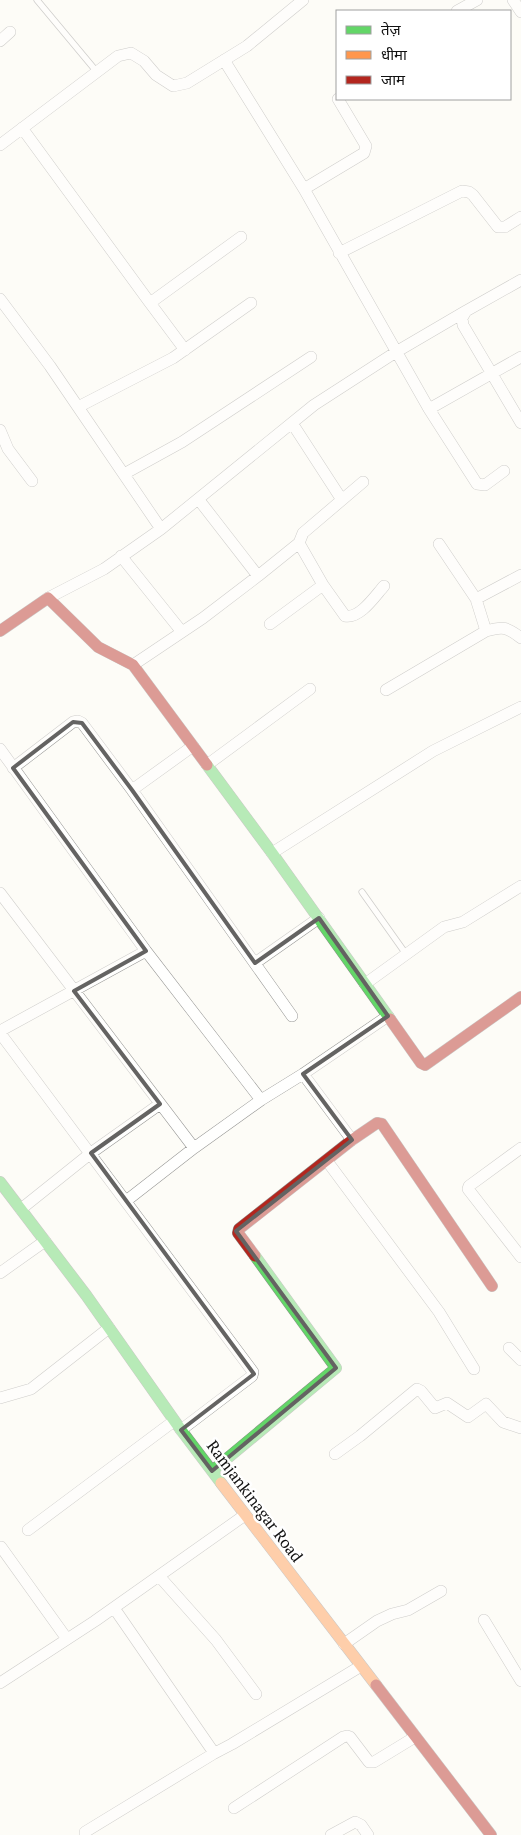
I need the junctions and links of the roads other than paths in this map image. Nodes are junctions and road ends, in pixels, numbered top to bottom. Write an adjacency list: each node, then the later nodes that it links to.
1 (37, 0): 10 (lane)
2 (303, 0): 9 (street)
3 (477, 0): 5 (street)
4 (513, 0): 6 (street)
5 (459, 10)
6 (521, 12)
7 (10, 32): 8 (street)
8 (0, 41)
9 (224, 60): 10 (street); 14 (street)
10 (97, 72): 12 (street)
11 (339, 100): 14 (street)
12 (22, 128): 13 (street); 20 (street)
13 (0, 145)
14 (304, 188): 17 (street)
15 (521, 218): 17 (street)
16 (241, 237): 20 (street)
17 (339, 253): 24 (street)
18 (521, 280): 22 (street)
19 (0, 299): 28 (street)
20 (150, 303): 23 (street)
21 (251, 303): 23 (street)
22 (466, 311): 24 (street); 27 (street)
23 (185, 350): 28 (street)
24 (396, 352): 29 (street); 30 (street)
25 (311, 357): 34 (street)
26 (521, 358): 27 (street)
27 (493, 373): 29 (street); 31 (street)
28 (78, 407): 34 (street)
29 (429, 409): 33 (street)
30 (292, 423): 37 (street); 38 (street)
31 (521, 423)
32 (0, 430): 35 (street)
33 (504, 472)
34 (124, 474): 39 (street)
35 (32, 481)
36 (363, 482): 38 (street)
37 (199, 500): 39 (street); 43 (street)
38 (342, 500): 40 (street)
39 (161, 529): 42 (street)
40 (300, 542): 43 (street); 45 (street)
41 (439, 544): 48 (street)
42 (121, 556): 47 (street); 52 (street)
43 (258, 576): 52 (street)
44 (521, 576): 48 (street)
45 (323, 585): 46 (street); 49 (street)
46 (384, 586)
47 (48, 598): 50 (street); 54 (street)
48 (476, 599): 51 (street)
49 (270, 624)
50 (0, 631)
51 (486, 631): 53 (street); 56 (street)
52 (182, 632): 54 (street)
53 (521, 638)
54 (133, 666): 58 (street)
55 (310, 689): 60 (street)
56 (386, 690)
57 (520, 710): 63 (street)
58 (193, 746): 60 (street); 62 (street)
59 (0, 749): 61 (street)
60 (207, 765): 63 (street)
61 (13, 768): 62 (street); 68 (street)
62 (132, 790): 70 (street)
63 (272, 852): 67 (street)
64 (520, 881): 69 (street)
65 (0, 892): 72 (street)
66 (362, 892): 69 (lane)
67 (319, 918): 70 (street); 71 (street)
68 (146, 951): 72 (street); 78 (street)
69 (406, 954): 71 (street)
70 (255, 963): 74 (street)
71 (365, 984): 75 (street)
72 (74, 991): 76 (street); 79 (street)
73 (521, 997): 75 (street)
74 (292, 1016)
75 (388, 1016): 77 (street)
76 (0, 1032): 83 (street)
77 (303, 1074): 78 (street); 80 (street)
78 (261, 1100): 81 (street)
79 (160, 1104): 81 (street); 83 (street)
80 (352, 1140): 84 (street); 91 (street)
81 (194, 1148): 86 (street)
82 (521, 1148): 89 (street)
83 (91, 1153): 86 (street); 87 (street)
84 (327, 1161): 95 (street); 100 (street)
85 (0, 1182): 87 (street, Ramjankinagar Road)
86 (126, 1201): 97 (street)
87 (21, 1209): 88 (street, Ramjankinagar Road)
88 (45, 1241): 90 (street); 92 (street, Ramjankinagar Road)
89 (521, 1257)
90 (0, 1272)
91 (492, 1286)
92 (110, 1328): 96 (street); 97 (street, Ramjankinagar Road)
93 (509, 1348): 94 (street)
94 (521, 1360)
95 (474, 1369)
96 (0, 1398)
97 (178, 1426): 100 (street, Ramjankinagar Road); 102 (street)
98 (521, 1428): 99 (street)
99 (335, 1454)
100 (212, 1471): 101 (street, Ramjankinagar Road)
101 (245, 1515): 104 (street); 109 (street, Ramjankinagar Road)
102 (28, 1530)
103 (1, 1547): 108 (street)
104 (159, 1576): 106 (street); 113 (street)
105 (441, 1591): 109 (street)
106 (114, 1608): 108 (street); 115 (street)
107 (484, 1620): 111 (street)
108 (67, 1639): 112 (street)
109 (344, 1644): 110 (street, Ramjankinagar Road)
110 (361, 1666): 114 (street, Ramjankinagar Road); 115 (street)
111 (521, 1681)
112 (0, 1683)
113 (256, 1694)
114 (416, 1737): 116 (street); 120 (street, Ramjankinagar Road)
115 (213, 1754): 117 (street)
116 (234, 1808)
117 (85, 1835)
118 (331, 1835): 119 (street)
119 (368, 1835)
120 (491, 1835)

